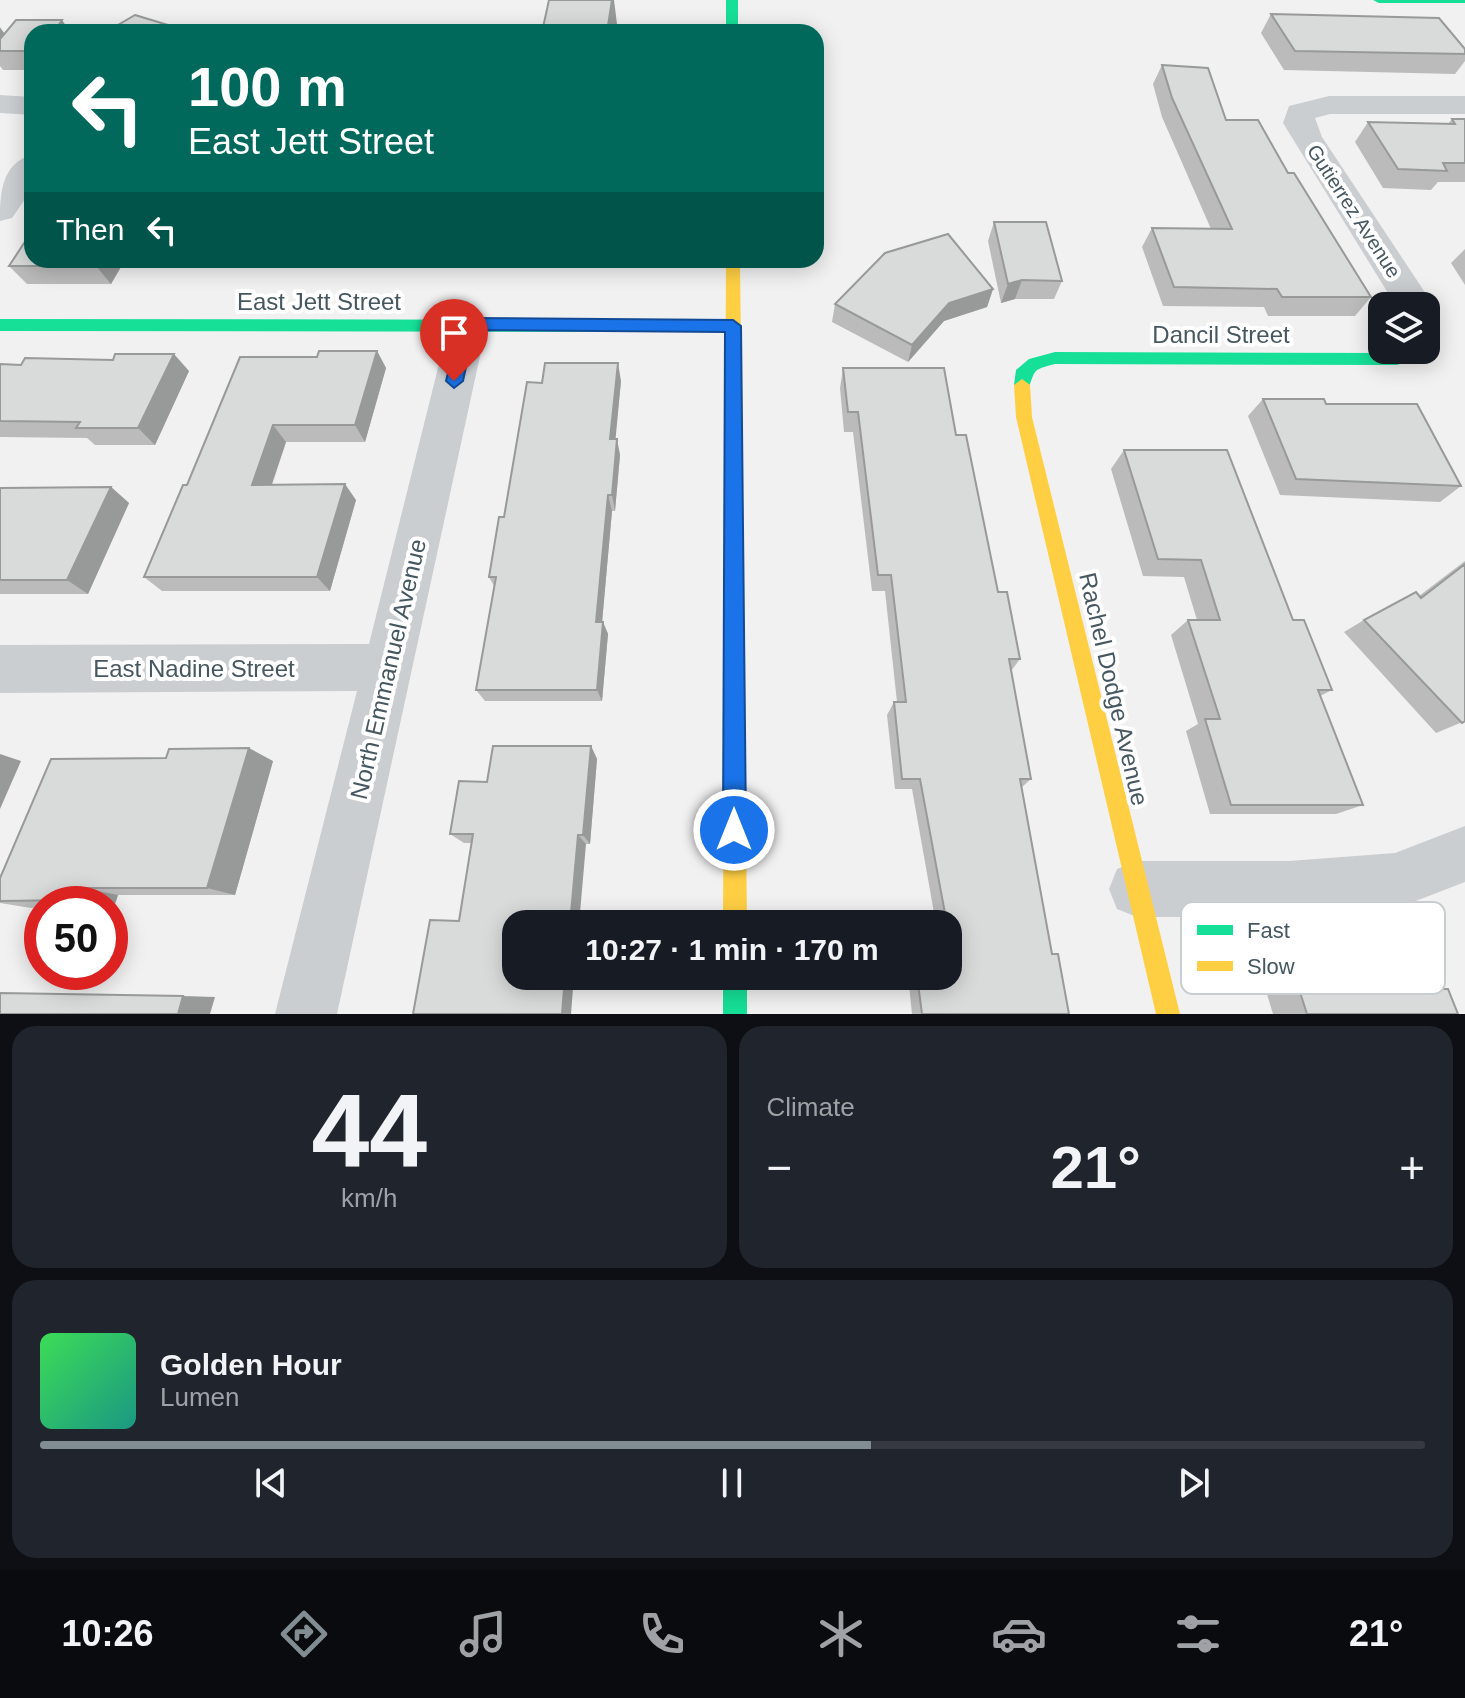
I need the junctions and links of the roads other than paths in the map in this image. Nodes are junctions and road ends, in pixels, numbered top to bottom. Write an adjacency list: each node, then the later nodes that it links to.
1 (732, 0): 4 (street)
2 (1379, 0): 3 (street)
3 (1465, 0)
4 (732, 24)
5 (0, 104): 7 (street)
6 (1465, 105): 11 (street, Gutierrez Avenue)
7 (24, 106)
8 (24, 176): 9 (street)
9 (0, 210)
10 (733, 268): 14 (street)
11 (1406, 292)
12 (468, 324): 13 (street, East Jett Street); 14 (street, East Jett Street); 17 (street, North Emmanuel Avenue)
13 (0, 325)
14 (733, 326): 21 (street)
15 (1368, 359): 16 (street, Dancil Street)
16 (1022, 374): 20 (street, Rachel Dodge Avenue)
17 (388, 667): 18 (street, East Nadine Street); 23 (street, North Emmanuel Avenue)
18 (0, 669)
19 (1465, 854): 20 (street)
20 (1137, 889): 25 (street, Rachel Dodge Avenue)
21 (735, 910)
22 (735, 990): 24 (street)
23 (306, 1014)
24 (735, 1014)
25 (1168, 1014)

